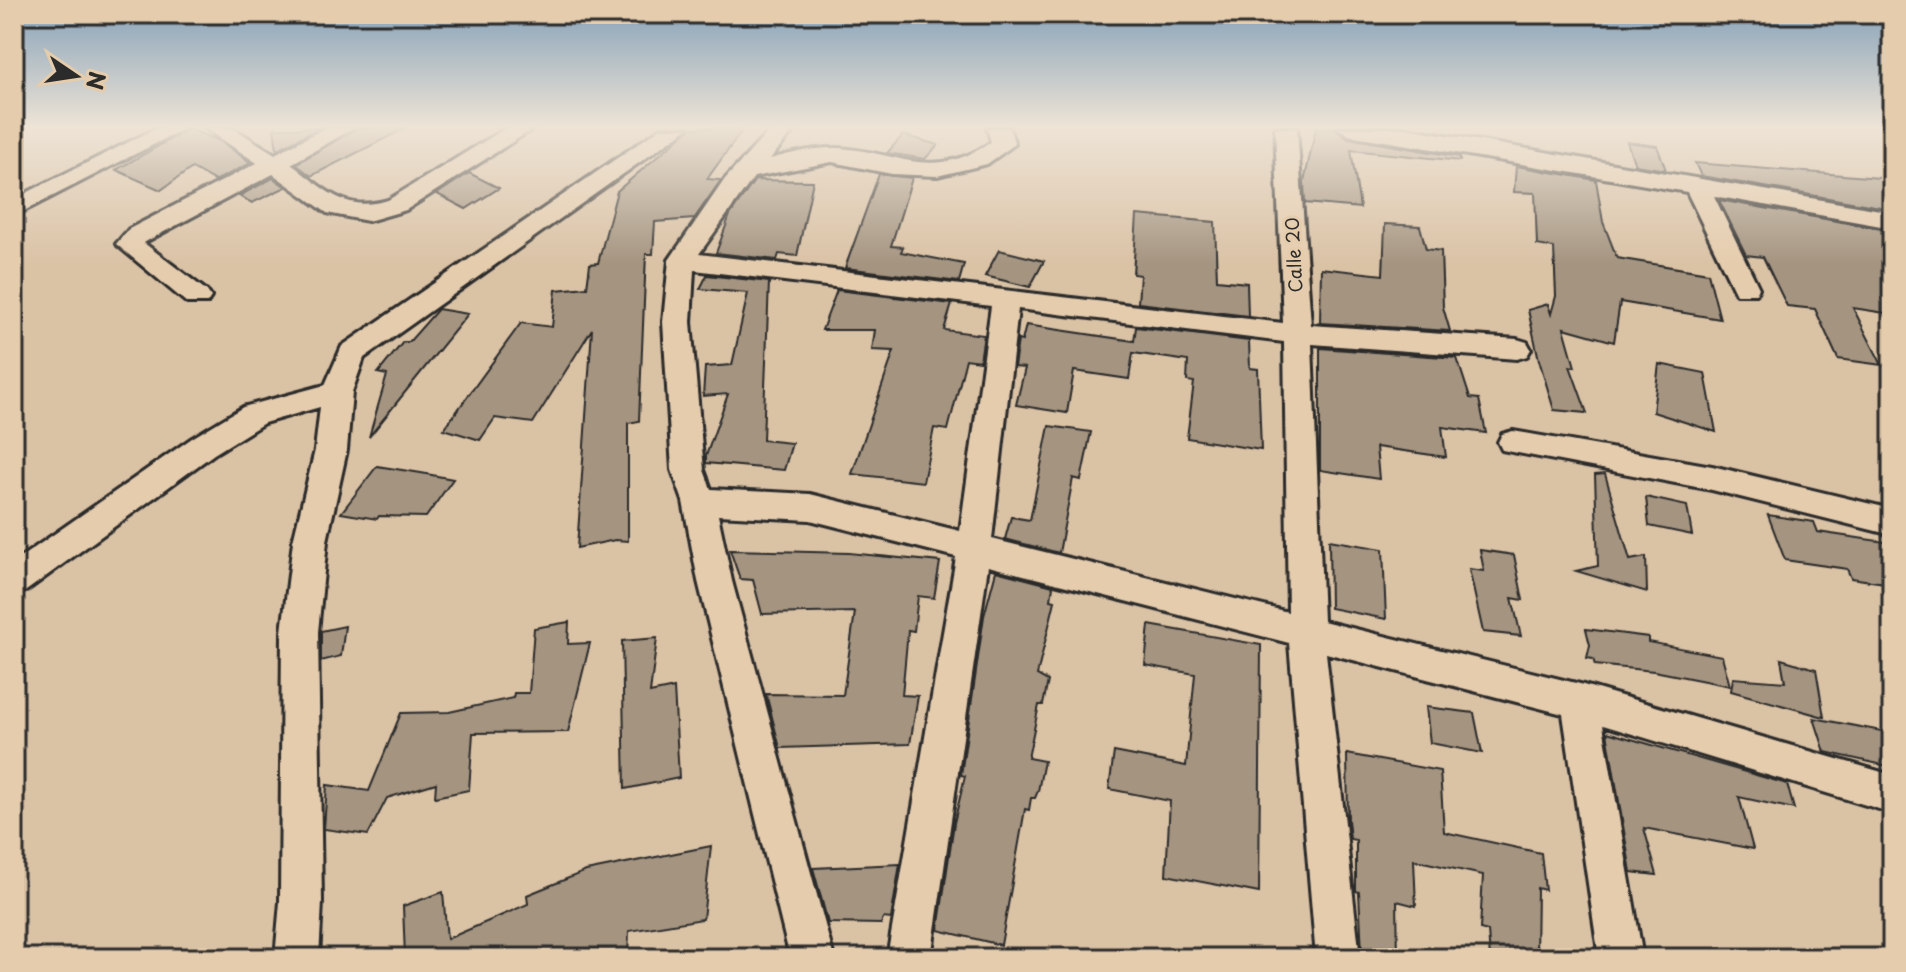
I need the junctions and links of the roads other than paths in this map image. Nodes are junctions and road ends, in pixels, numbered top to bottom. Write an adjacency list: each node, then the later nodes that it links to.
1 (85, 173): 10 (street)
2 (257, 173): 14 (street)
3 (288, 173): 4 (street)
4 (449, 173)
5 (611, 173): 18 (street)
6 (744, 173): 12 (street)
7 (1289, 173): 16 (street, Calle 20)
8 (1616, 173): 9 (street)
9 (1698, 189): 11 (street); 13 (street)
10 (14, 209)
11 (1892, 220)
12 (682, 260): 15 (street); 20 (street)
13 (1746, 288)
14 (197, 297)
15 (1005, 301): 16 (street); 22 (street)
16 (1298, 334): 17 (street); 24 (street, Calle 20)
17 (1517, 349)
18 (337, 392): 23 (street); 27 (street)
19 (1513, 442): 21 (street)
20 (699, 501): 22 (street); 28 (street)
21 (1892, 522)
22 (974, 548): 24 (street); 29 (street)
23 (14, 581)
24 (1306, 633): 25 (street); 30 (street, Calle 20)
25 (1580, 701): 26 (street); 31 (street)
26 (1892, 794)
27 (297, 958)
28 (812, 958)
29 (909, 958)
30 (1338, 958)
31 (1621, 958)

